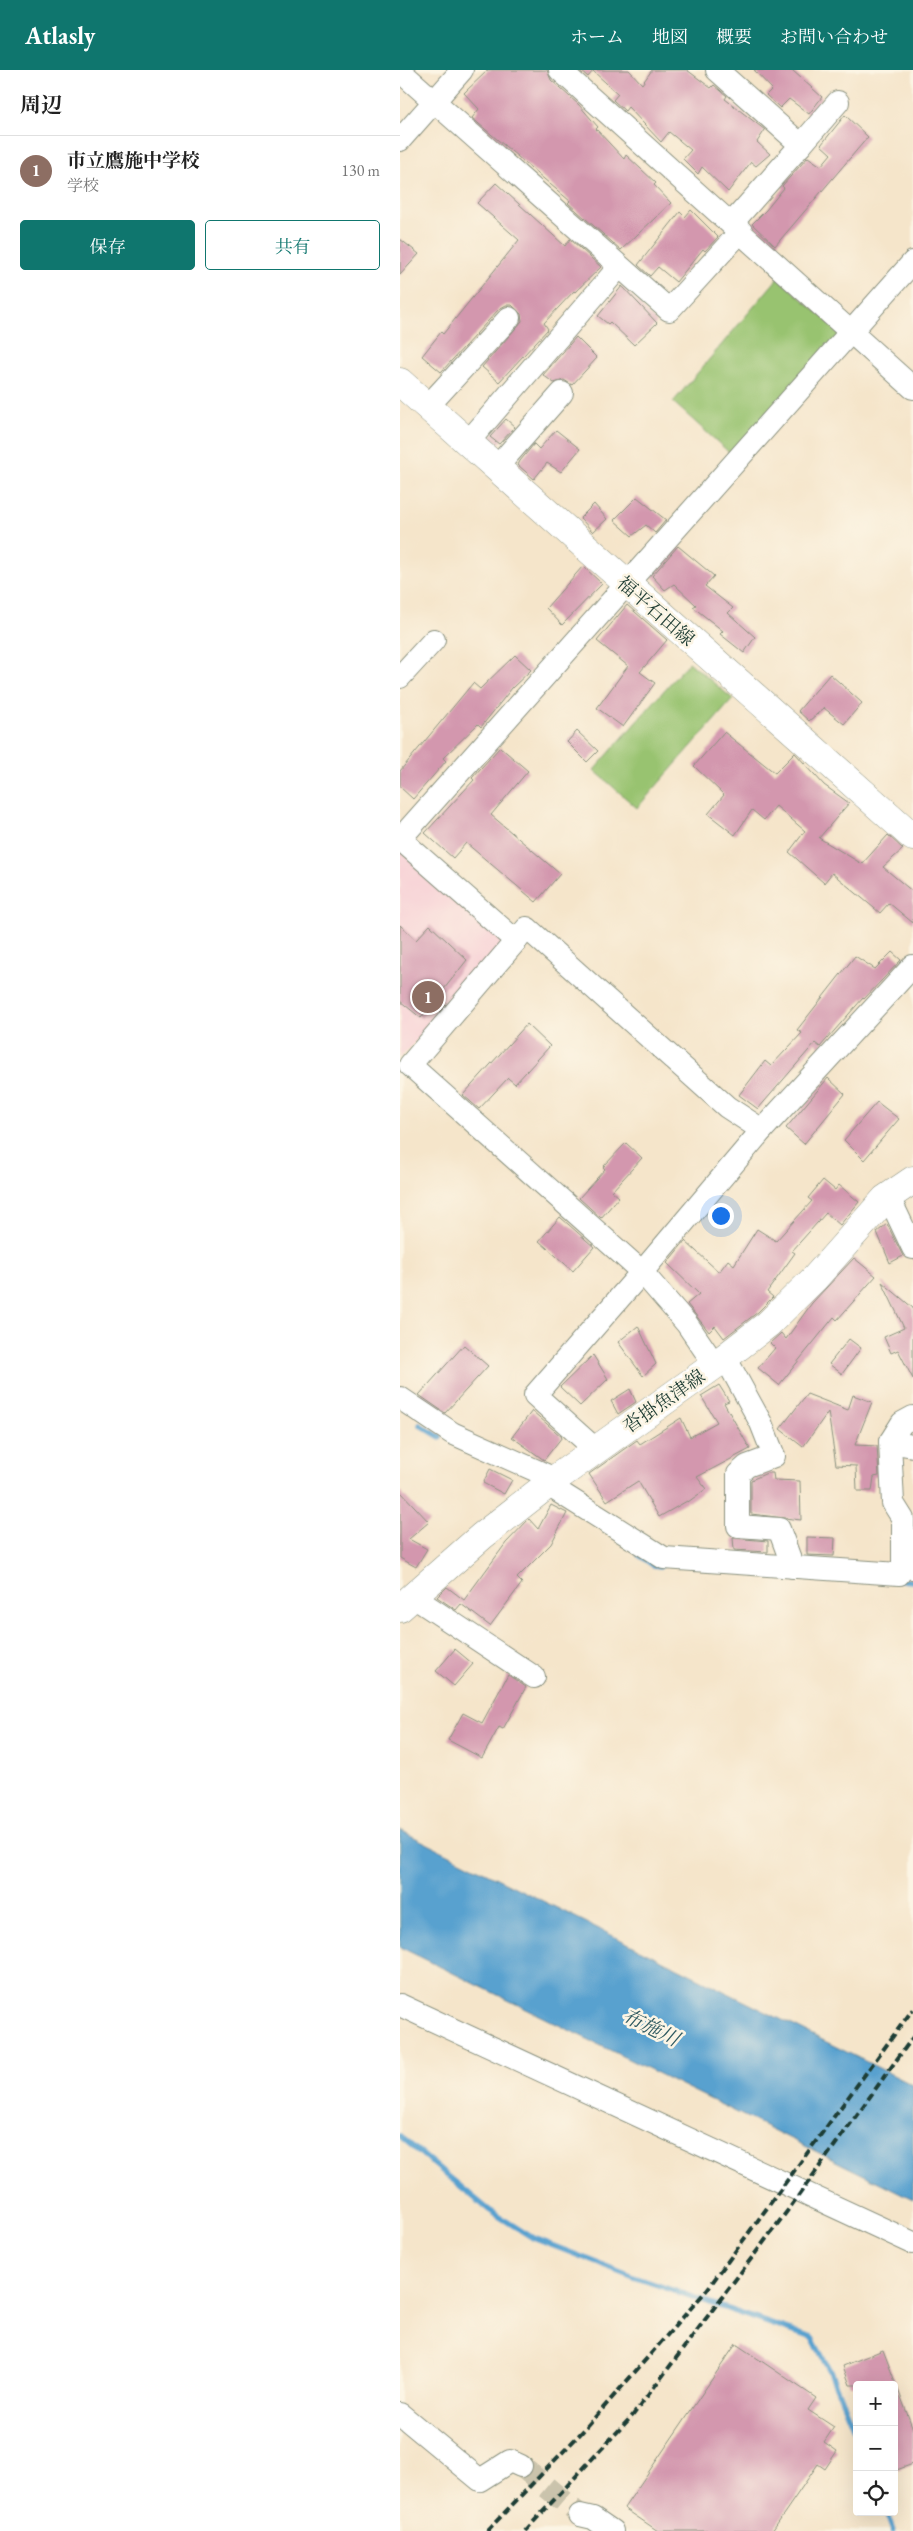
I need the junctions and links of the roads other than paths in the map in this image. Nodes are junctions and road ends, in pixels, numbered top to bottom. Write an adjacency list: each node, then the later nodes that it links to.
1 (462, 70): 5 (street)
2 (560, 70): 9 (street)
3 (717, 70): 8 (street)
4 (400, 71): 5 (street)
5 (434, 101): 7 (street); 11 (street)
6 (838, 102): 8 (street)
7 (400, 140)
8 (801, 145): 9 (street)
9 (736, 227): 11 (street); 13 (street)
10 (913, 262): 13 (street)
11 (619, 267): 18 (street)
12 (509, 318): 17 (street)
13 (851, 333): 15 (street); 20 (street)
14 (400, 382): 17 (main road, 福平石田線)
15 (913, 388)
16 (562, 393): 19 (street)
17 (428, 406): 18 (main road, 福平石田線)
18 (468, 442): 19 (main road, 福平石田線)
19 (496, 468): 20 (main road, 福平石田線)
20 (625, 584): 23 (main road, 福平石田線); 24 (street)
21 (434, 640): 22 (street)
22 (400, 677)
23 (913, 837)
24 (400, 839): 25 (street)
25 (516, 941): 27 (street); 28 (street)
26 (913, 966): 28 (street)
27 (405, 1070): 32 (street)
28 (762, 1130): 32 (street)
29 (913, 1180): 30 (main road, 沓掛魚津線)
30 (885, 1199): 31 (street); 33 (main road, 沓掛魚津線)
31 (913, 1248)
32 (642, 1272): 33 (street); 38 (street)
33 (720, 1361): 38 (main road, 沓掛魚津線); 40 (street)
34 (400, 1398): 39 (street)
35 (913, 1417): 36 (street)
36 (890, 1442): 37 (street); 41 (street)
37 (913, 1446)
38 (595, 1449): 39 (main road, 沓掛魚津線)
39 (552, 1482): 40 (street); 42 (main road, 沓掛魚津線)
40 (793, 1568): 41 (street)
41 (908, 1568)
42 (406, 1602): 43 (street)
43 (534, 1677)
44 (400, 2005): 45 (street)
45 (913, 2243)
46 (400, 2414): 47 (street)
47 (521, 2466)
48 (580, 2515): 49 (street)
49 (612, 2531)

